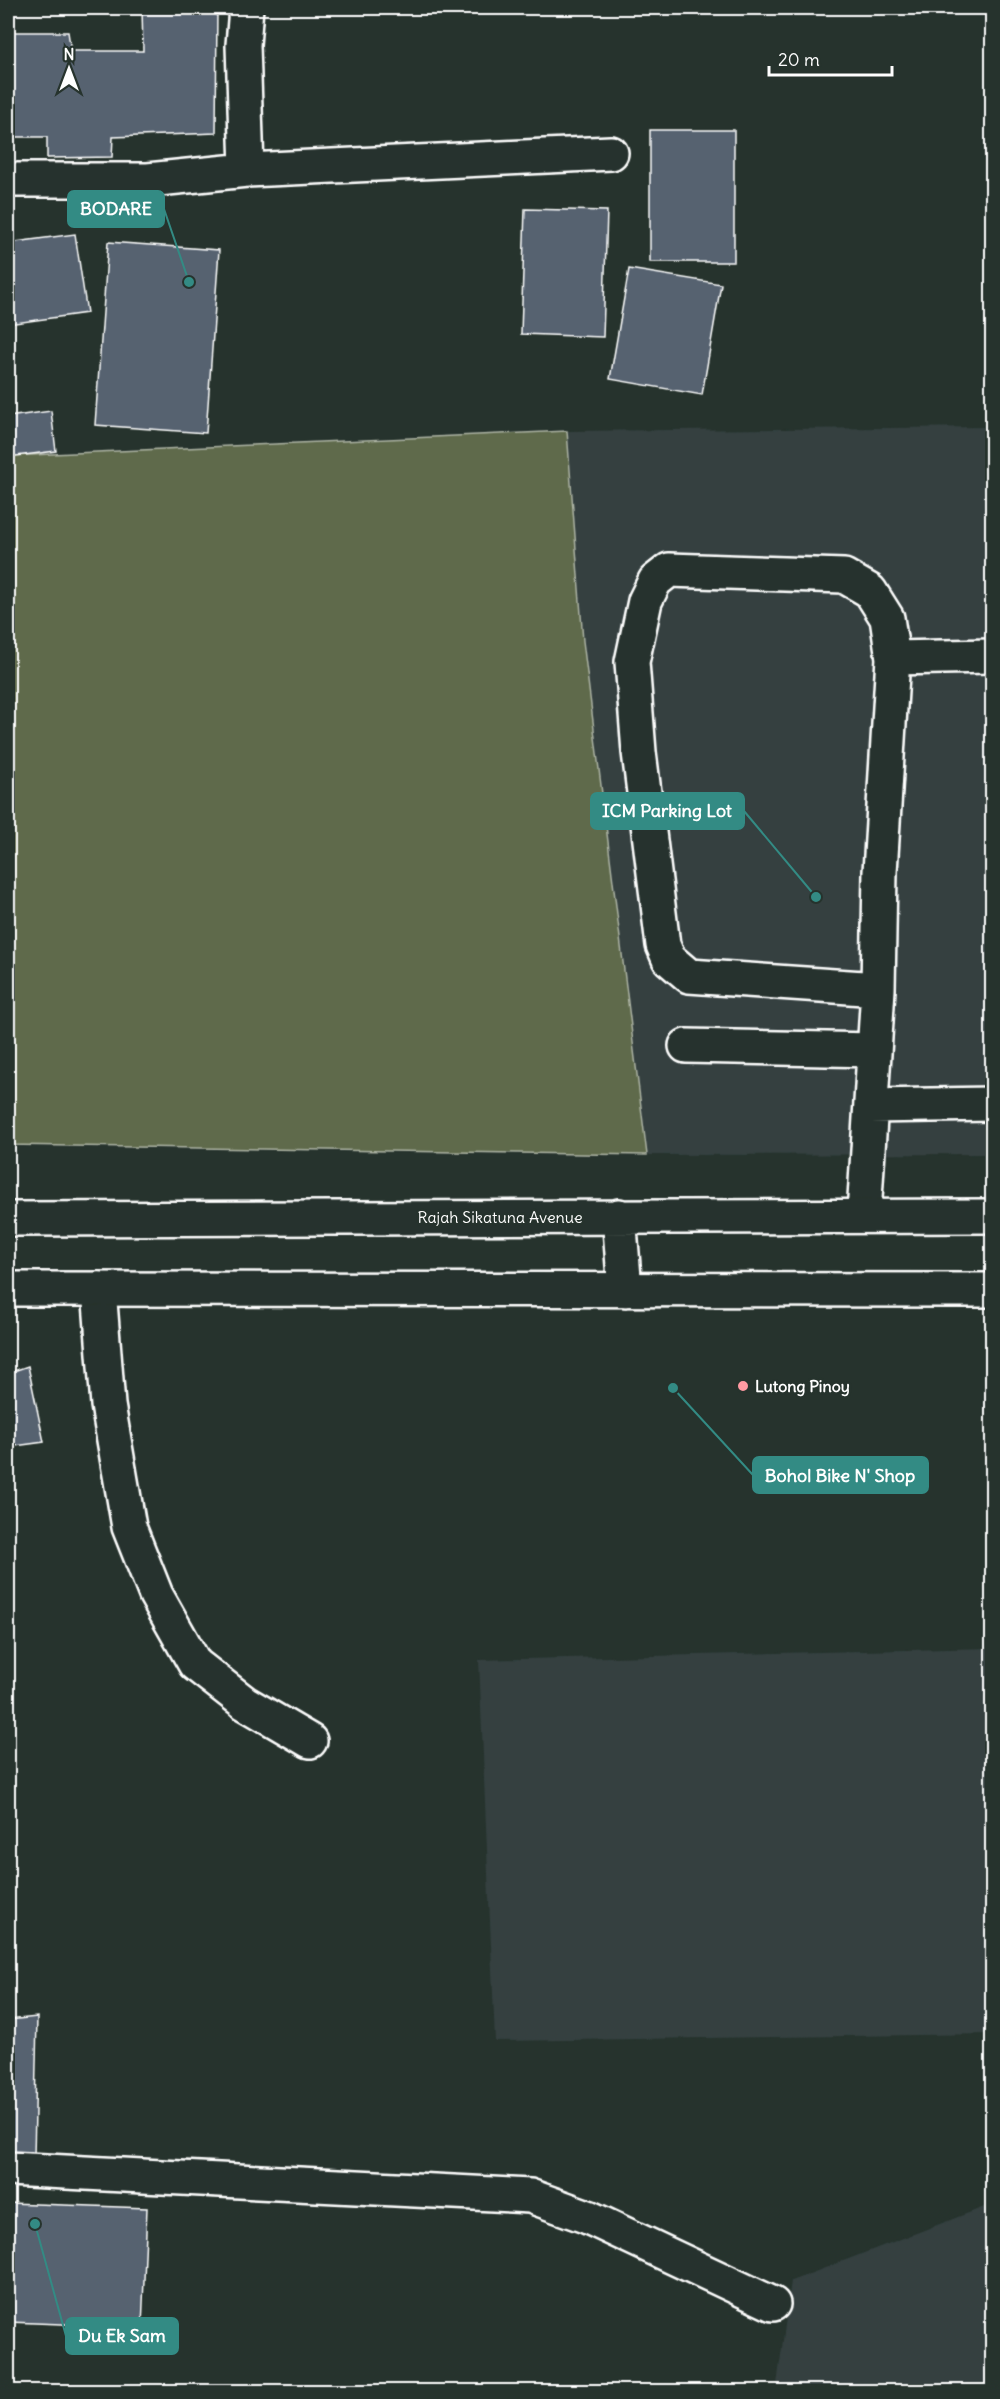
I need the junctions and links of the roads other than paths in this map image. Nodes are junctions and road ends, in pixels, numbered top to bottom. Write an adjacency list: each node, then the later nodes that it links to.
1 (246, 8): 3 (main road)
2 (611, 153): 3 (main road)
3 (247, 170): 4 (main road)
4 (8, 180)
5 (993, 656): 6 (main road)
6 (893, 658): 7 (main road); 7 (main road)
7 (878, 989): 9 (main road)
8 (686, 1046): 9 (main road)
9 (874, 1050): 11 (main road)
10 (993, 1104): 11 (main road)
11 (871, 1106): 12 (main road)
12 (864, 1215): 13 (main road, Rajah Sikatuna Avenue); 14 (main road, Rajah Sikatuna Avenue)
13 (619, 1216): 15 (main road, Rajah Sikatuna Avenue); 18 (main road)
14 (993, 1216)
15 (8, 1219)
16 (8, 1289): 17 (main road)
17 (99, 1289): 18 (main road); 20 (main road)
18 (626, 1290): 19 (main road)
19 (993, 1290)
20 (310, 1741)
21 (8, 2169): 22 (main road)
22 (773, 2304)

